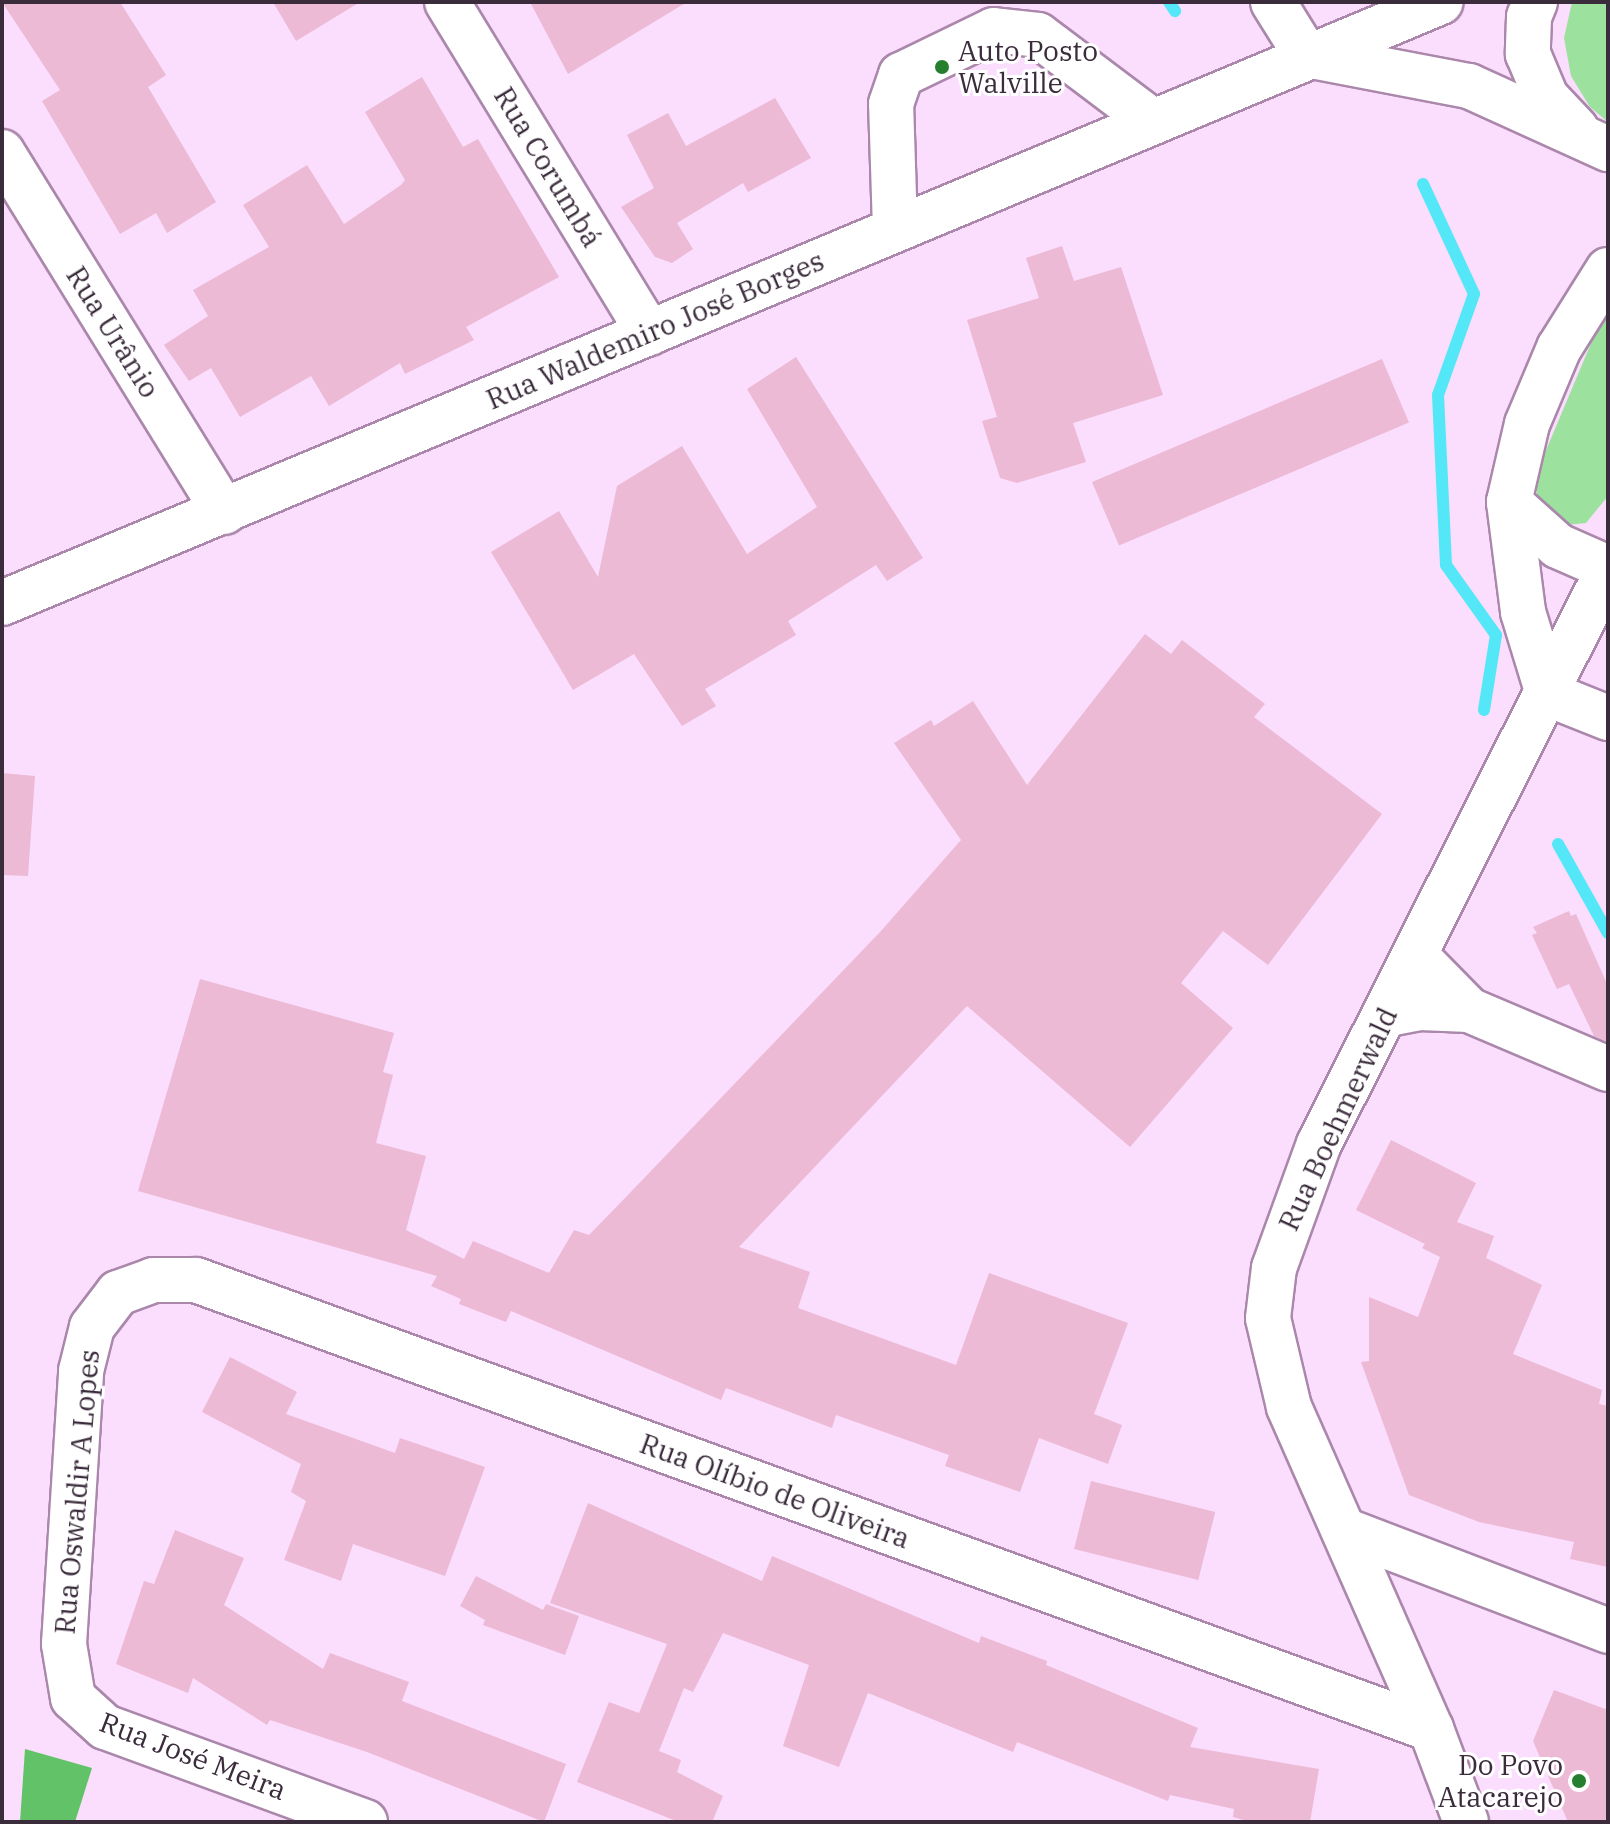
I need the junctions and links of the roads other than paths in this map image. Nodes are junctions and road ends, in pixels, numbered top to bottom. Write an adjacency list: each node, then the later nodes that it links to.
1 (447, 2): 11 (street, Rua Corumbá)
2 (1273, 2): 5 (street)
3 (1441, 2): 5 (street, Rua Waldemiro José Borges)
4 (1535, 2): 7 (street)
5 (1306, 55): 6 (street, Rua Waldemiro José Borges); 7 (street)
6 (1151, 120): 9 (street, Rua Waldemiro José Borges); 9 (street)
7 (1595, 143)
8 (2, 152): 13 (street, Rua Urânio)
9 (895, 229): 11 (street, Rua Waldemiro José Borges)
10 (1608, 270): 12 (street)
11 (649, 333): 13 (street, Rua Waldemiro José Borges)
12 (1509, 502): 14 (street); 16 (street)
13 (224, 512): 15 (street, Rua Waldemiro José Borges)
14 (1608, 569): 16 (street, Rua Boehmerwald)
15 (2, 603)
16 (1548, 694): 17 (street); 18 (street, Rua Boehmerwald)
17 (1608, 718)
18 (1415, 955): 19 (street); 20 (street, Rua Boehmerwald)
19 (1469, 1010): 20 (street); 21 (street)
20 (1384, 1015): 23 (street, Rua Boehmerwald)
21 (1608, 1069)
22 (118, 1293): 25 (street, Rua Oswaldir A Lopes); 26 (street, Rua Olíbio de Oliveira)
23 (1344, 1530): 24 (street); 26 (street, Rua Boehmerwald)
24 (1608, 1631)
25 (73, 1698): 27 (street, Rua José Meira)
26 (1431, 1729): 28 (street, Rua Boehmerwald)
27 (365, 1822)
28 (1466, 1822)

